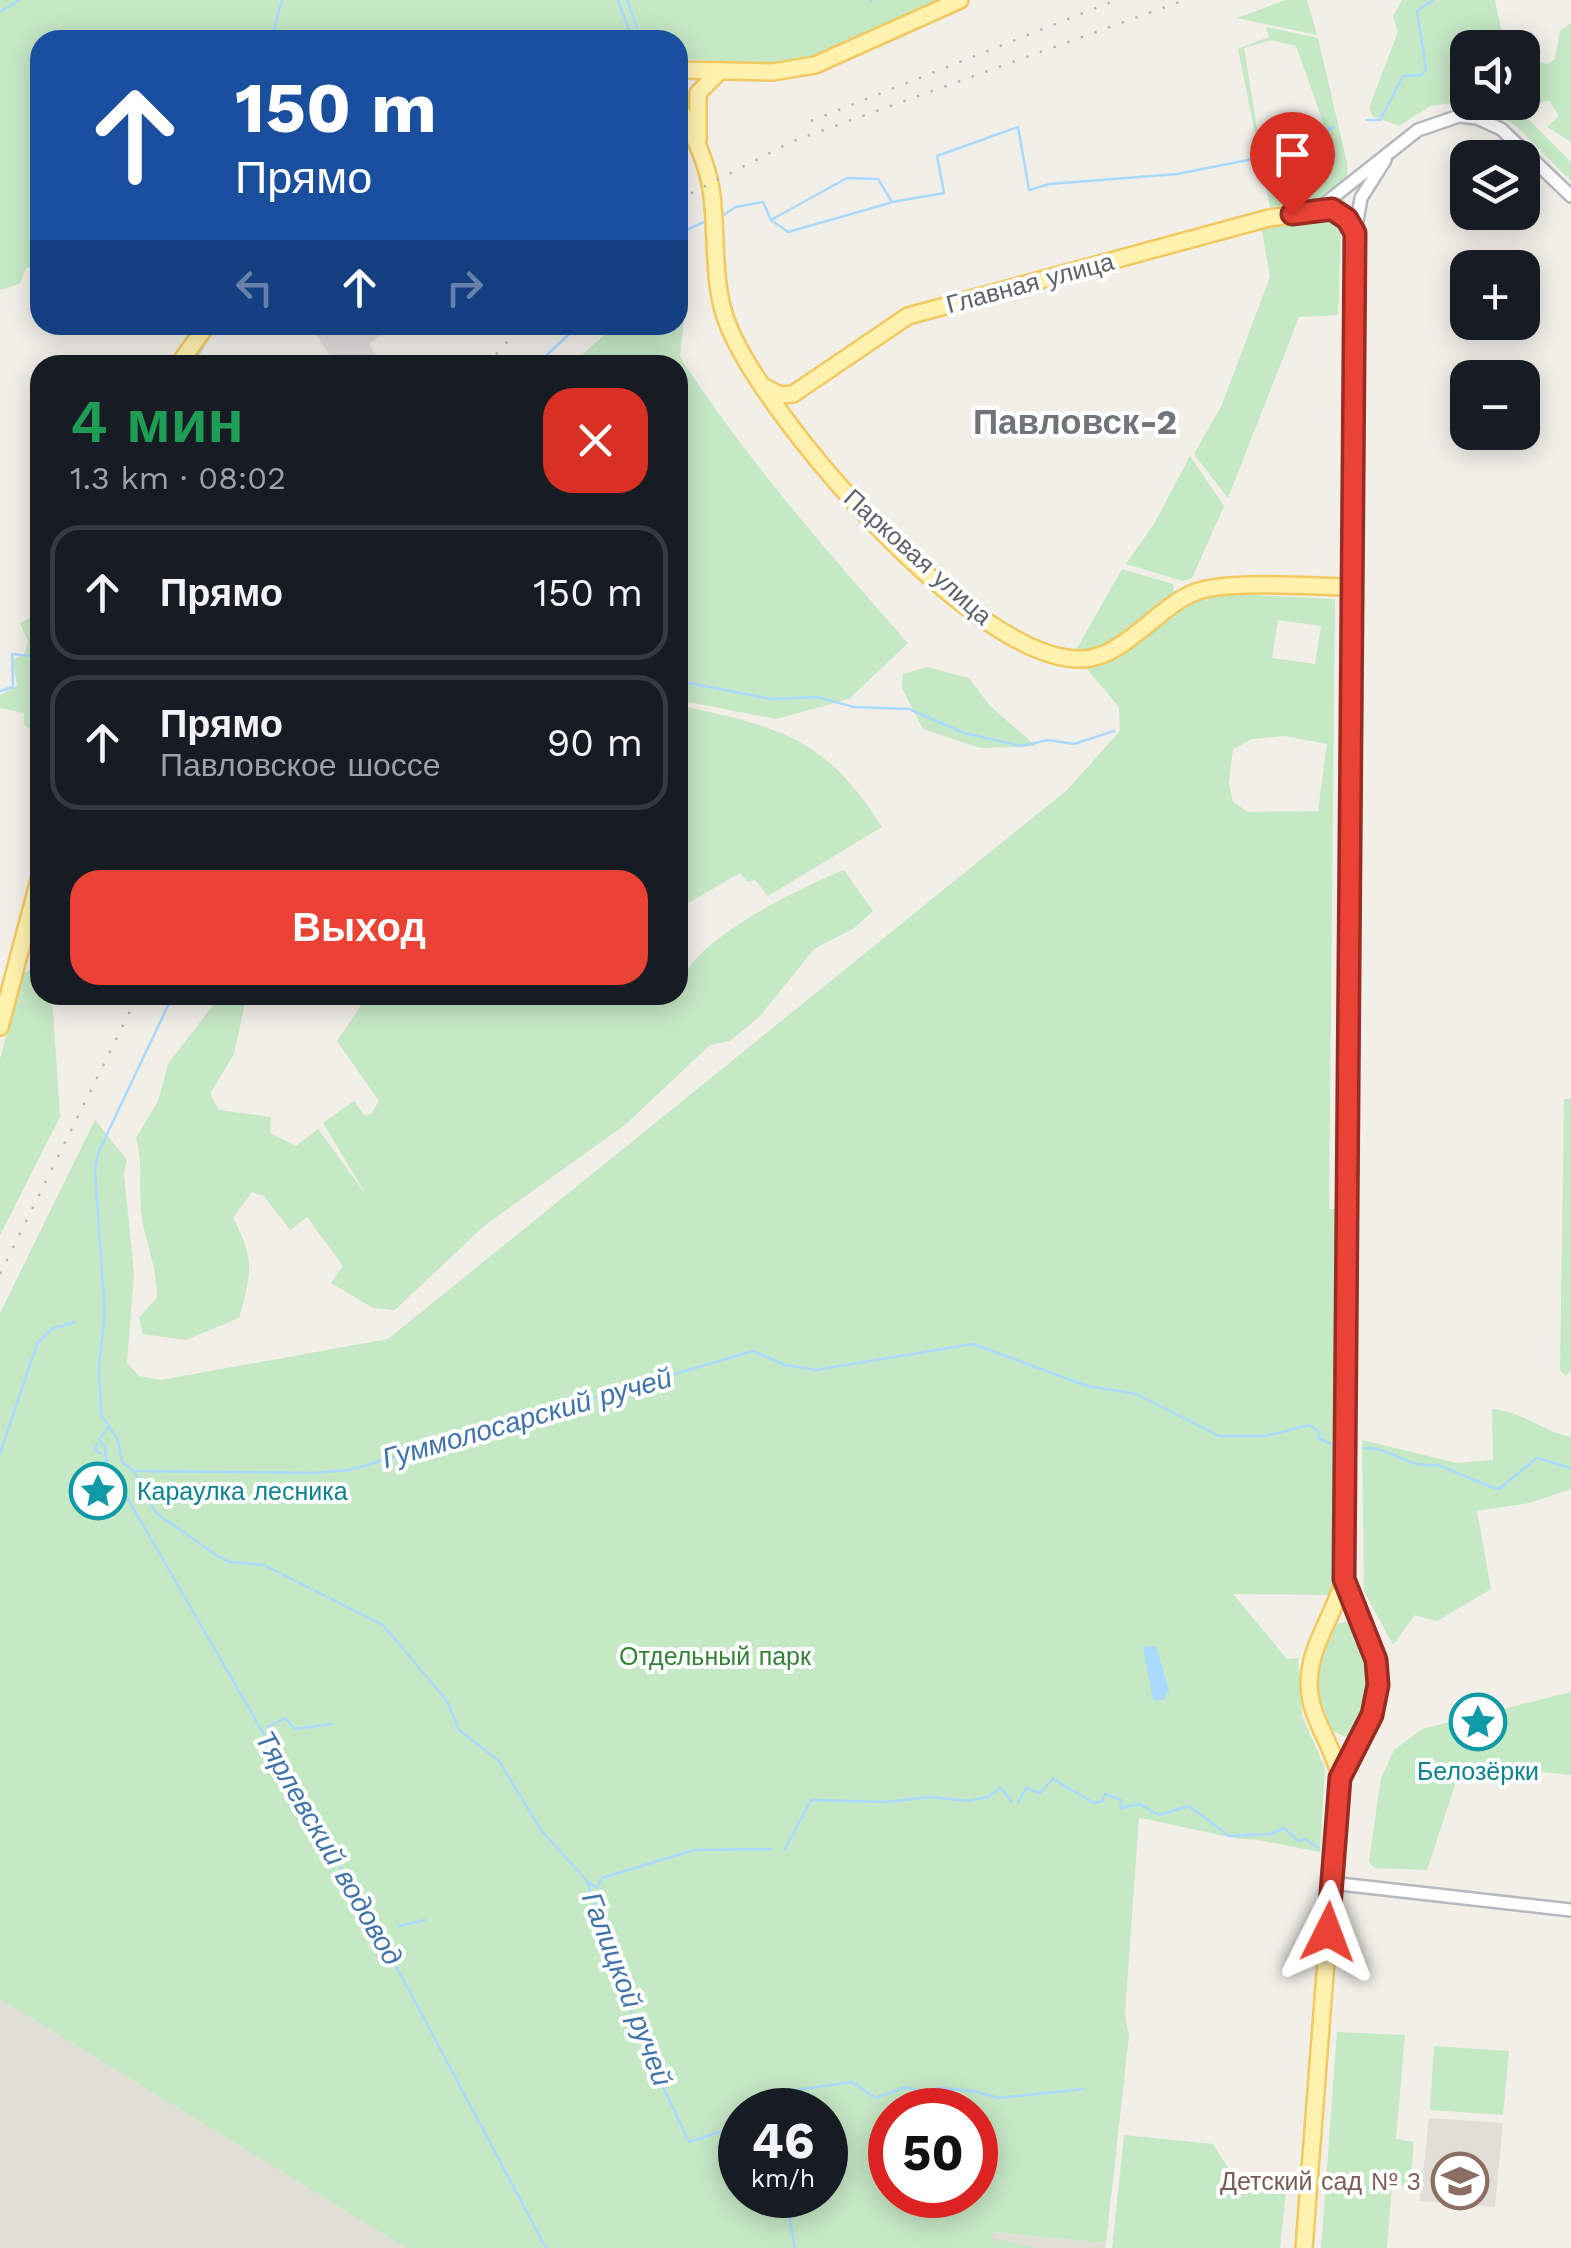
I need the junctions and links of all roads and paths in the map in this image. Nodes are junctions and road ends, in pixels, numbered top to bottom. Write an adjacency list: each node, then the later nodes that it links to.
1 (960, 0): 3 (main road)
2 (688, 69): 3 (main road)
3 (720, 71): 5 (main road)
4 (688, 79): 5 (main road)
5 (698, 93): 7 (main road, Парковая улица)
6 (688, 124): 7 (main road, Парковая улица)
7 (698, 144): 12 (main road, Парковая улица)
8 (1387, 156): 9 (street); 10 (street); 11 (street)
9 (1571, 196)
10 (1318, 209): 11 (main road); 13 (main road, Главная улица)
11 (1355, 233): 15 (main road)
12 (762, 386): 13 (main road); 14 (main road, Парковая улица)
13 (792, 394): 14 (main road)
14 (780, 412): 15 (main road, Парковая улица)
15 (1352, 587): 18 (main road)
16 (30, 914): 17 (main road)
17 (0, 1026)
18 (1344, 1579): 19 (main road); 20 (main road)
19 (1358, 1620): 20 (main road); 22 (main road)
20 (1328, 1622): 21 (main road)
21 (1325, 1734): 22 (main road); 23 (main road)
22 (1361, 1735): 23 (main road)
23 (1340, 1778): 24 (main road)
24 (1331, 1882): 25 (street); 26 (main road)
25 (1571, 1910)
26 (1304, 2248)

